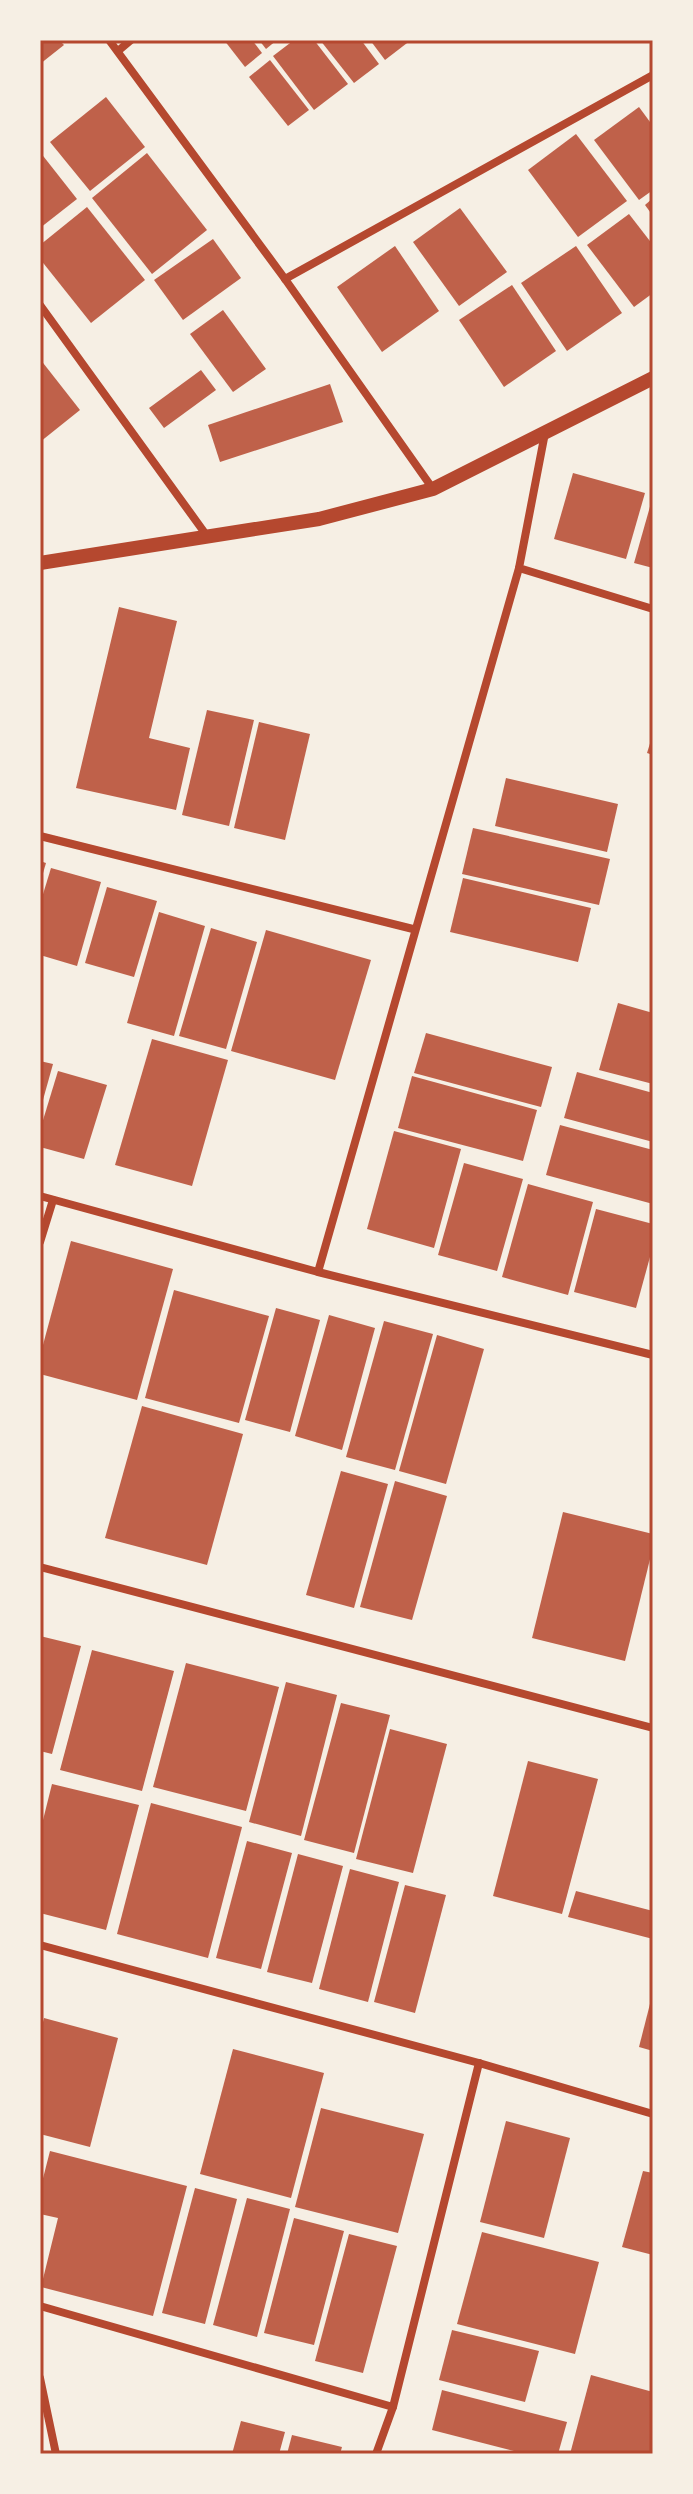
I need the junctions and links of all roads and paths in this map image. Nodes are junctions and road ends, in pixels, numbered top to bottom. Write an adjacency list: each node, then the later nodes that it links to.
1 (109, 40): 3 (street)
2 (131, 40): 3 (street)
3 (118, 51): 5 (street)
4 (653, 75): 5 (street)
5 (285, 279): 9 (street)
6 (40, 305): 10 (street)
7 (653, 378): 8 (street)
8 (545, 433): 9 (street); 12 (street)
9 (433, 489): 10 (street)
10 (207, 536): 11 (street)
11 (40, 563)
12 (519, 568): 13 (street); 15 (street)
13 (653, 609)
14 (40, 836): 15 (street)
15 (413, 929): 19 (street)
16 (40, 1196): 17 (street)
17 (53, 1200): 18 (street); 19 (street)
18 (40, 1242)
19 (318, 1272): 20 (street)
20 (653, 1355)
21 (40, 1567): 22 (street)
22 (653, 1728)
23 (40, 1945): 24 (street)
24 (479, 2063): 25 (street); 28 (street)
25 (653, 2114)
26 (40, 2306): 28 (street)
27 (40, 2378): 29 (street)
28 (393, 2407): 30 (street)
29 (56, 2454)
30 (376, 2454)

